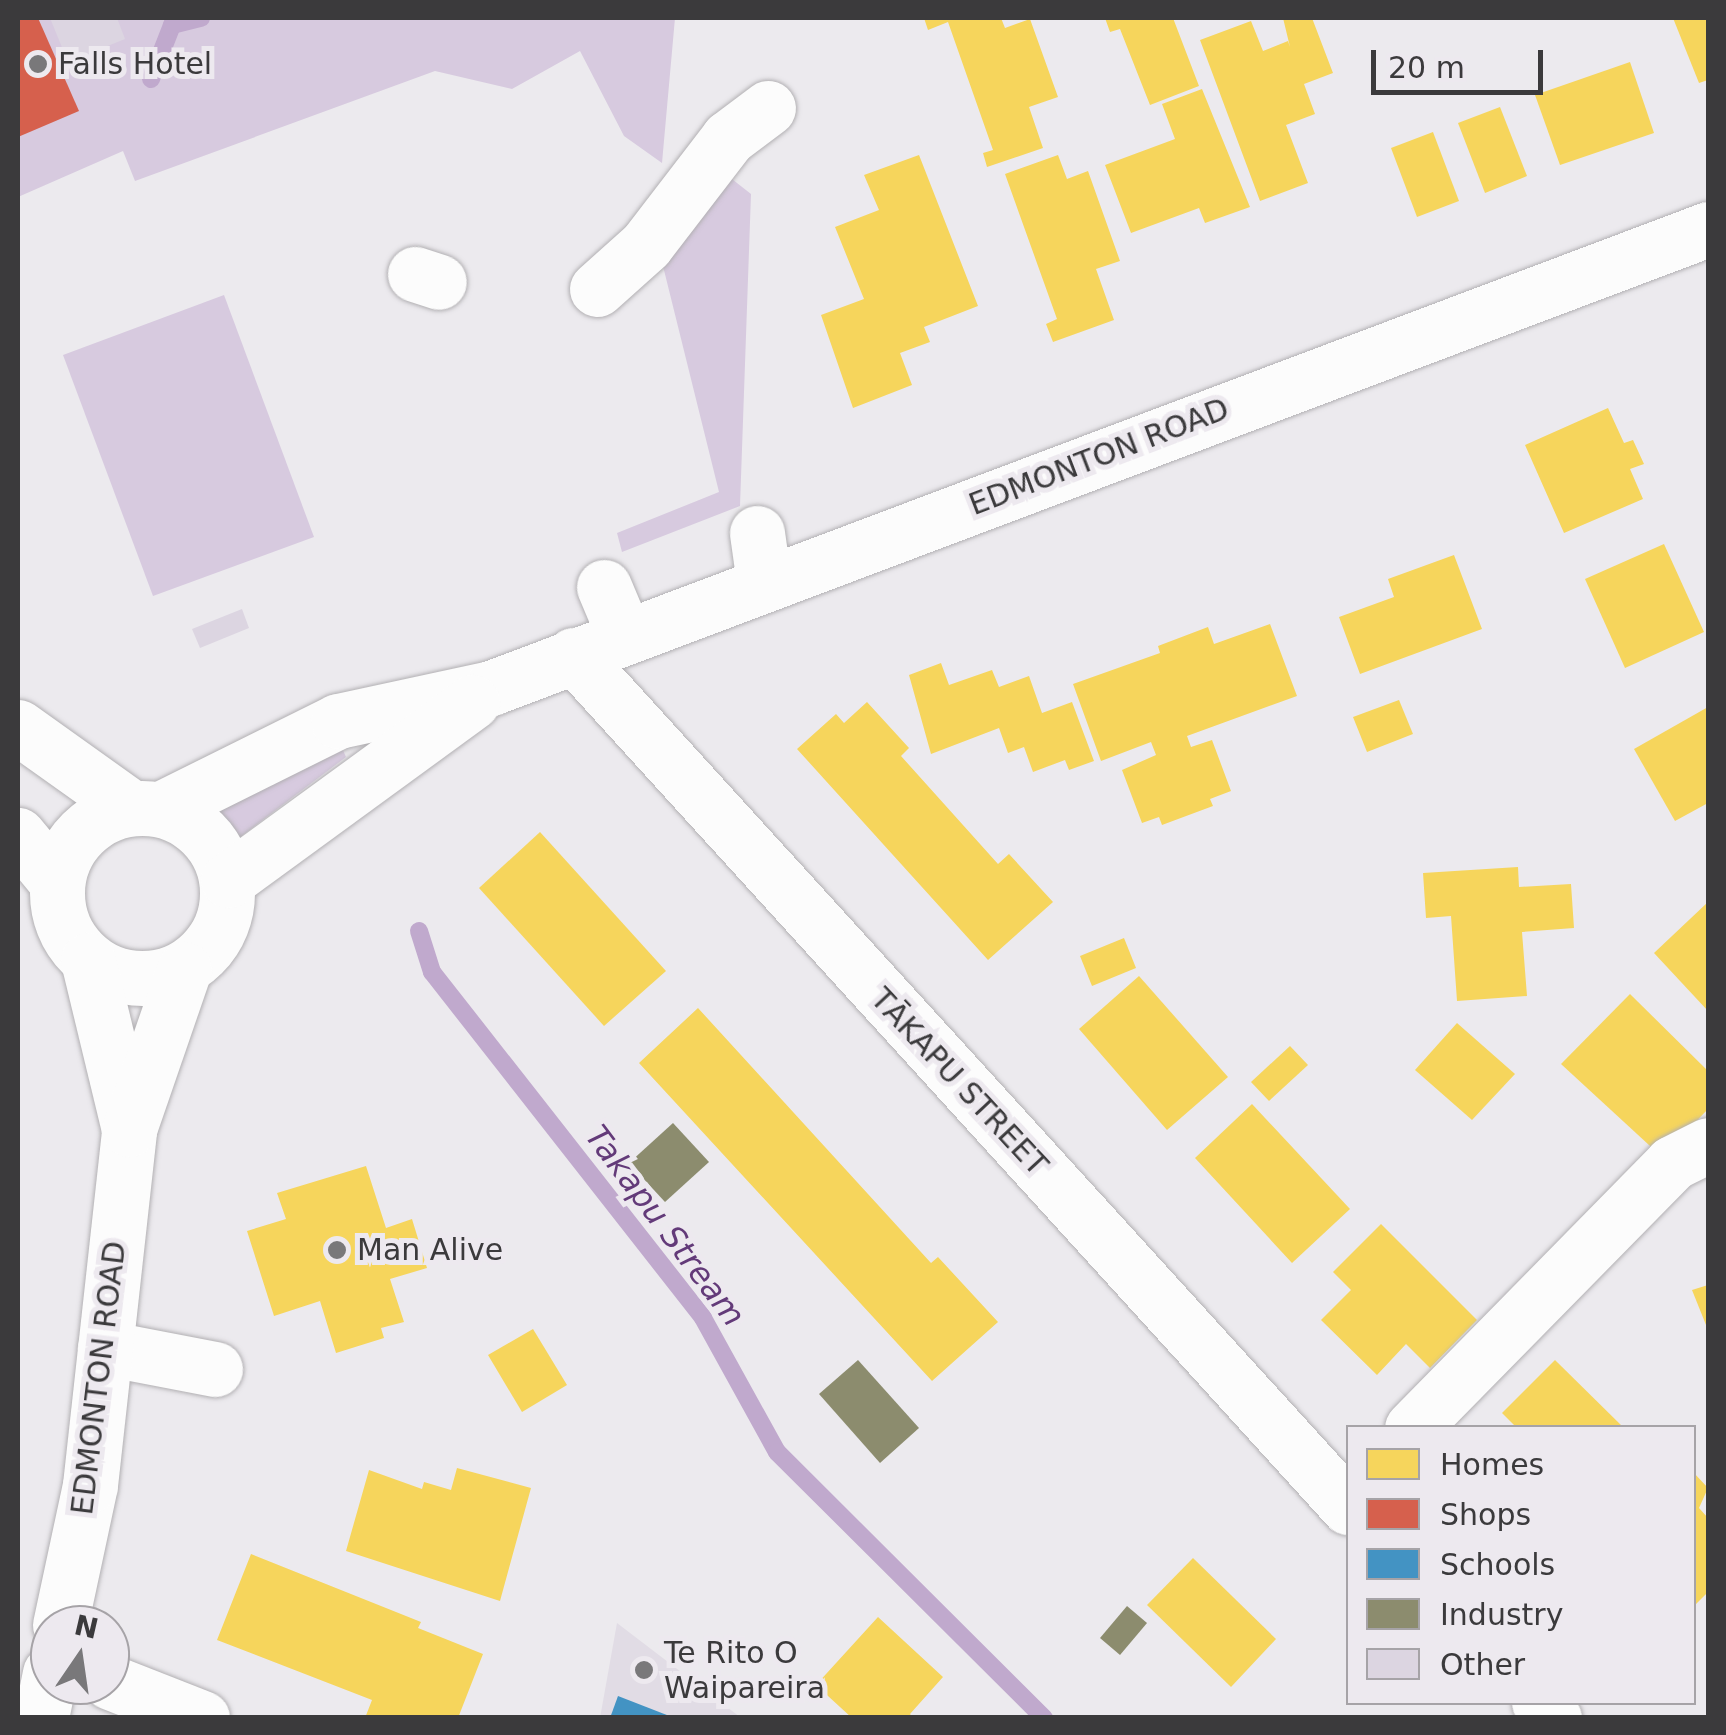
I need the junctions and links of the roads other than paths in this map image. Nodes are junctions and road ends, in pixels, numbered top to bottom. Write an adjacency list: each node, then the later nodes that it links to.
1 (768, 108): 3 (main road)
2 (1708, 229): 5 (main road, EDMONTON ROAD)
3 (597, 289)
4 (604, 587): 5 (main road)
5 (625, 637): 6 (main road, EDMONTON ROAD)
6 (573, 654): 7 (main road, EDMONTON ROAD); 20 (main road, TĀKAPU STREET)
7 (492, 688): 9 (main road, EDMONTON ROAD); 11 (main road, EDMONTON ROAD)
8 (18, 727): 9 (main road)
9 (145, 808): 11 (main road); 12 (main road)
10 (18, 836): 12 (main road)
11 (228, 880): 14 (main road)
12 (56, 881): 13 (main road)
13 (88, 960): 14 (main road); 15 (main road, EDMONTON ROAD)
14 (184, 968): 15 (main road, EDMONTON ROAD)
15 (129, 1129): 17 (main road, EDMONTON ROAD)
16 (1708, 1145): 19 (main road)
17 (105, 1348): 18 (main road); 21 (main road, EDMONTON ROAD)
18 (215, 1368)
19 (1415, 1425)
20 (1346, 1498)
21 (64, 1605)
22 (130, 1690): 23 (main road)
23 (202, 1718)

